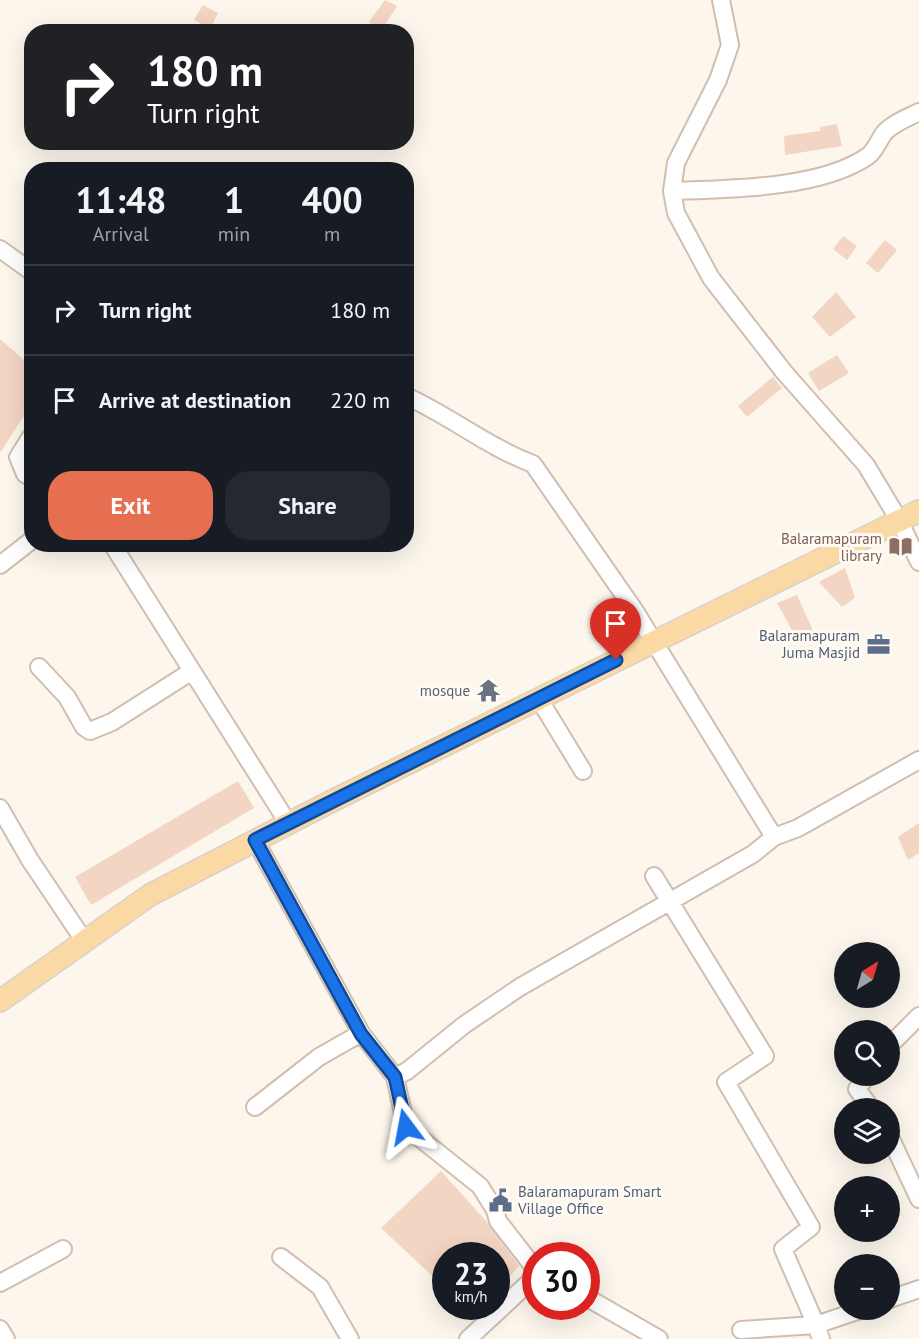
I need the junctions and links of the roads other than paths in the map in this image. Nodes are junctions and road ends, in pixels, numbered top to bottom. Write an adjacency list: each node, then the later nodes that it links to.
1 (721, 0): 3 (street)
2 (919, 112): 3 (street)
3 (672, 191): 10 (street)
4 (0, 249): 5 (street)
5 (24, 266)
6 (414, 400): 15 (street)
7 (24, 448): 8 (street)
8 (24, 472)
9 (919, 511): 10 (main road)
10 (899, 520): 13 (street); 15 (main road)
11 (24, 546): 14 (street)
12 (117, 552): 17 (street)
13 (919, 562)
14 (0, 565)
15 (654, 641): 18 (main road); 23 (street)
16 (39, 667): 17 (street)
17 (192, 672): 22 (street)
18 (539, 699): 20 (street); 22 (main road)
19 (919, 759): 23 (street)
20 (583, 771)
21 (0, 808): 27 (street)
22 (288, 823): 24 (main road)
23 (774, 837): 26 (street)
24 (255, 840): 27 (main road); 30 (street)
25 (654, 876): 26 (street)
26 (670, 902): 32 (street); 47 (street)
27 (85, 942): 28 (main road)
28 (0, 1000)
29 (919, 1016): 31 (street)
30 (361, 1034): 32 (street); 33 (street)
31 (900, 1035)
32 (395, 1077): 37 (street)
33 (255, 1107)
34 (900, 1158): 35 (street)
35 (919, 1199)
36 (63, 1249): 39 (street)
37 (522, 1252)
38 (281, 1257): 49 (street)
39 (0, 1283)
40 (522, 1289): 50 (street)
41 (919, 1289): 42 (street)
42 (900, 1296)
43 (600, 1305): 51 (street)
44 (841, 1320): 47 (street)
45 (0, 1329): 48 (street)
46 (741, 1330): 47 (street)
47 (819, 1332)
48 (6, 1339)
49 (350, 1339)
50 (468, 1339)
51 (659, 1339)

